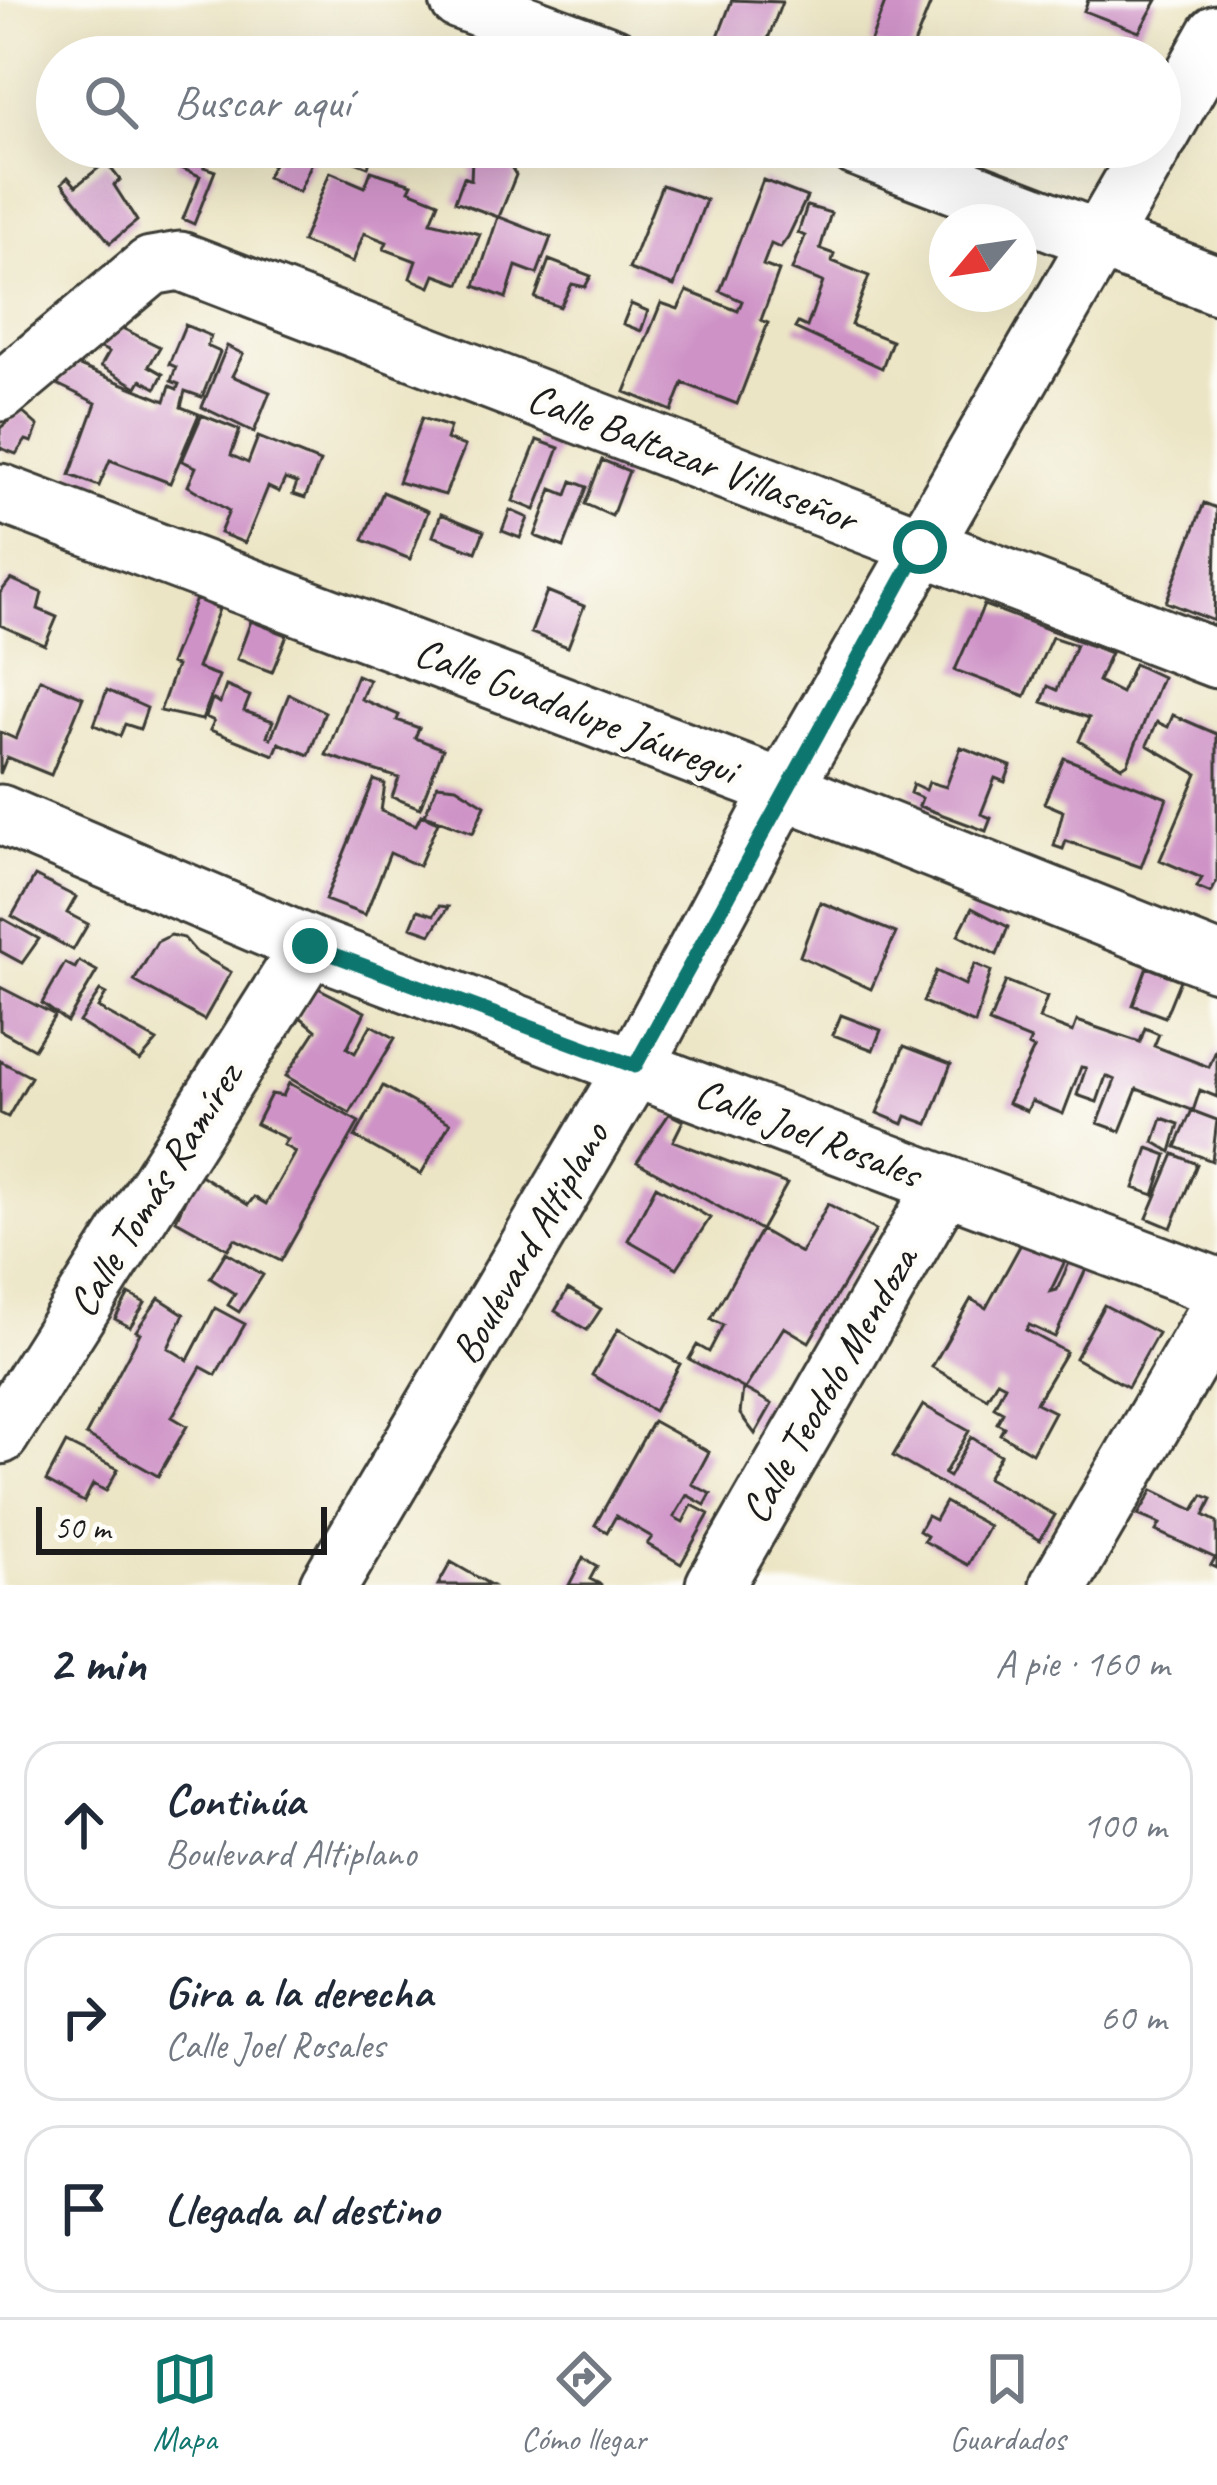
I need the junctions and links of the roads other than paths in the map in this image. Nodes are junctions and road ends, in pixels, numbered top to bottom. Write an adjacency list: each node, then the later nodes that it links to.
1 (459, 0): 3 (street)
2 (1217, 34): 4 (street)
3 (556, 36)
4 (1181, 98)
5 (914, 168): 7 (street)
6 (1141, 168): 7 (street, Boulevard Altiplano)
7 (1102, 238): 8 (street); 11 (street, Boulevard Altiplano)
8 (1217, 285)
9 (0, 392): 11 (street, Calle Baltazar Villaseñor)
10 (0, 493): 13 (street, Calle Guadalupe Jáuregui)
11 (920, 547): 12 (street, Calle Baltazar Villaseñor); 13 (street, Boulevard Altiplano)
12 (1217, 659)
13 (783, 789): 16 (street, Calle Guadalupe Jáuregui); 17 (street, Boulevard Altiplano)
14 (3, 821): 15 (street, Calle Joel Rosales)
15 (310, 946): 17 (street, Calle Joel Rosales); 21 (street, Calle Tomás Ramírez)
16 (1217, 962)
17 (635, 1066): 18 (street, Calle Joel Rosales); 23 (street, Boulevard Altiplano)
18 (944, 1186): 19 (street, Calle Joel Rosales); 24 (street, Calle Teodolo Mendoza)
19 (1217, 1288)
20 (1217, 1313): 22 (street)
21 (0, 1435)
22 (1062, 1584)
23 (329, 1585)
24 (715, 1585)

